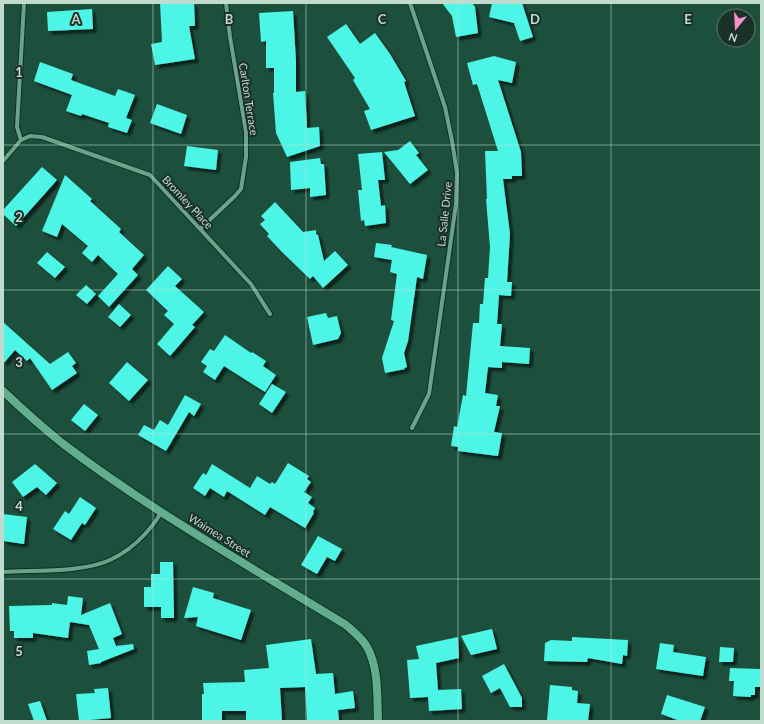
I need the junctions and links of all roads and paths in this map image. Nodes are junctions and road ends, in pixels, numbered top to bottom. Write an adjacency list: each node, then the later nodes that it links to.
1 (24, 3): 4 (street)
2 (226, 3): 6 (street, Carlton Terrace)
3 (410, 3): 9 (street, La Salle Drive)
4 (21, 140): 5 (street); 6 (street, Bromley Place)
5 (3, 161)
6 (200, 228): 7 (street, Bromley Place)
7 (270, 314)
8 (3, 391): 10 (main road, Waimea Street)
9 (412, 428)
10 (162, 512): 11 (street); 12 (main road, Waimea Street)
11 (3, 572)
12 (378, 721)

